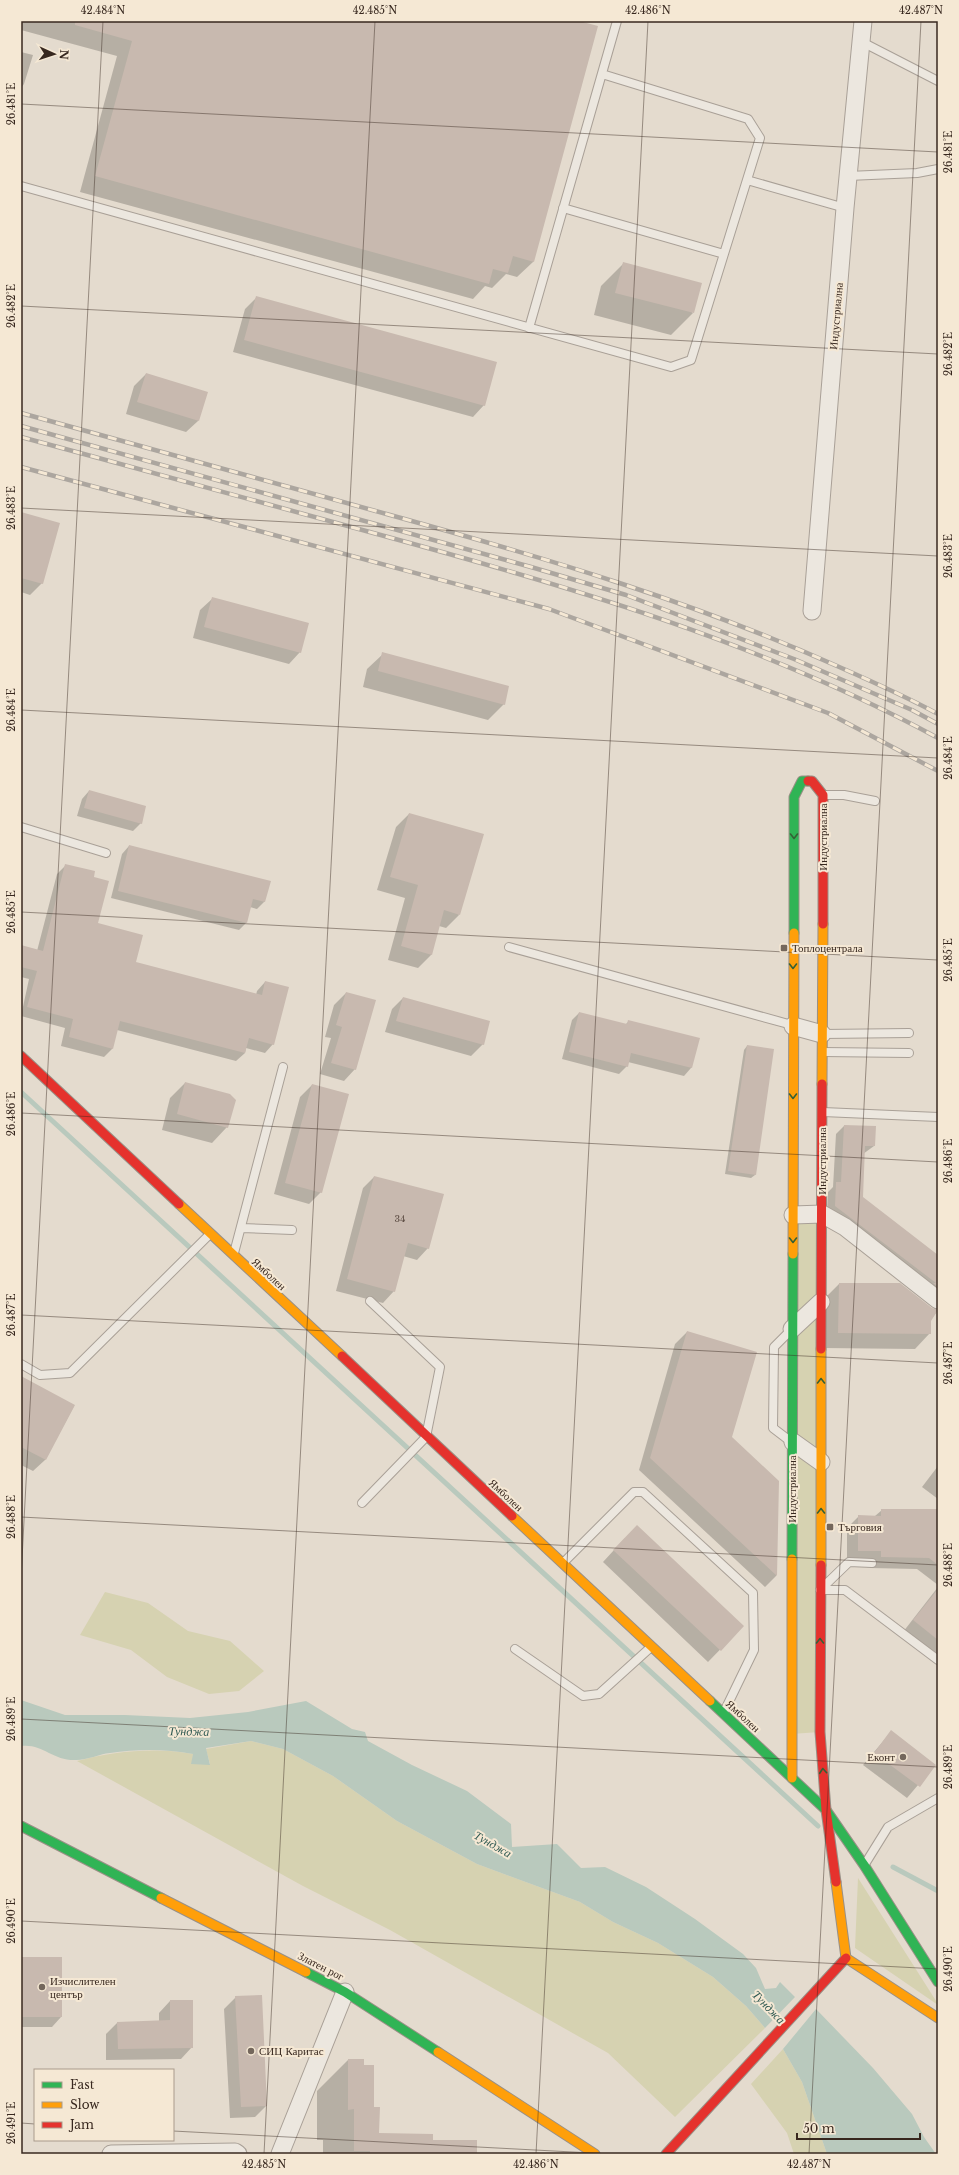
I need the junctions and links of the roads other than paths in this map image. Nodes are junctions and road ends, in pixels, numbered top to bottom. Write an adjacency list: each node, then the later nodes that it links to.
1 (617, 21): 4 (lane)
2 (863, 21): 3 (street, Индустриална)
3 (862, 42): 5 (lane); 7 (street, Индустриална)
4 (602, 74): 8 (lane); 10 (lane)
5 (938, 81)
6 (938, 169): 7 (lane)
7 (848, 176): 11 (street, Индустриална)
8 (746, 180): 11 (lane); 12 (lane)
9 (21, 186): 13 (lane)
10 (563, 208): 12 (lane); 13 (lane)
11 (845, 208): 14 (street, Индустриална)
12 (724, 254): 13 (lane)
13 (529, 328)
14 (812, 610)
15 (823, 795): 16 (lane); 20 (street, Индустриална, one-way to 20); 22 (street, Индустриална)
16 (875, 801)
17 (21, 827): 18 (lane)
18 (106, 853)
19 (509, 947): 20 (lane)
20 (793, 1026): 22 (street); 30 (street, Индустриална, one-way to 30)
21 (910, 1033): 22 (lane)
22 (822, 1034): 23 (street, Индустриална)
23 (822, 1052): 24 (lane); 27 (street, Индустриална)
24 (909, 1053)
25 (21, 1056): 33 (street, Ямболен)
26 (283, 1067): 31 (lane)
27 (822, 1112): 28 (lane); 29 (street, Индустриална)
28 (938, 1118)
29 (822, 1214): 30 (street); 35 (street); 37 (street, Индустриална)
30 (793, 1215): 38 (street, Индустриална, one-way to 38)
31 (241, 1228): 32 (lane); 34 (lane)
32 (292, 1230)
33 (210, 1234): 34 (street, Ямболен); 39 (lane)
34 (233, 1256): 40 (street, Ямболен)
35 (938, 1300)
36 (370, 1301): 40 (lane)
37 (821, 1302): 38 (street); 42 (street, Индустриална, one-way to 37)
38 (792, 1329): 41 (street, Индустриална); 41 (lane)
39 (21, 1364)
40 (426, 1437): 43 (lane); 45 (street, Ямболен)
41 (792, 1442): 42 (street); 51 (street, Индустриална)
42 (821, 1462): 46 (street, Индустриална, one-way to 42)
43 (362, 1503)
44 (872, 1563): 46 (lane)
45 (562, 1564): 47 (street, Ямболен); 50 (lane)
46 (820, 1590): 49 (lane); 53 (street, Индустриална, one-way to 46)
47 (652, 1646): 48 (lane); 50 (street, Ямболен)
48 (516, 1649)
49 (938, 1660)
50 (723, 1713): 51 (street, Ямболен)
51 (792, 1778): 53 (street, Ямболен)
52 (938, 1798): 55 (lane)
53 (826, 1810): 55 (street, Ямболен); 56 (street, Индустриална)
54 (21, 1826): 58 (street, Златен рог)
55 (864, 1865): 57 (street, Ямболен)
56 (846, 1958): 59 (street); 64 (street)
57 (938, 1982)
58 (345, 1992): 62 (street); 63 (street, Златен рог)
59 (938, 2018)
60 (111, 2154): 61 (street)
61 (238, 2154)
62 (280, 2154)
63 (595, 2154)
64 (666, 2154)

